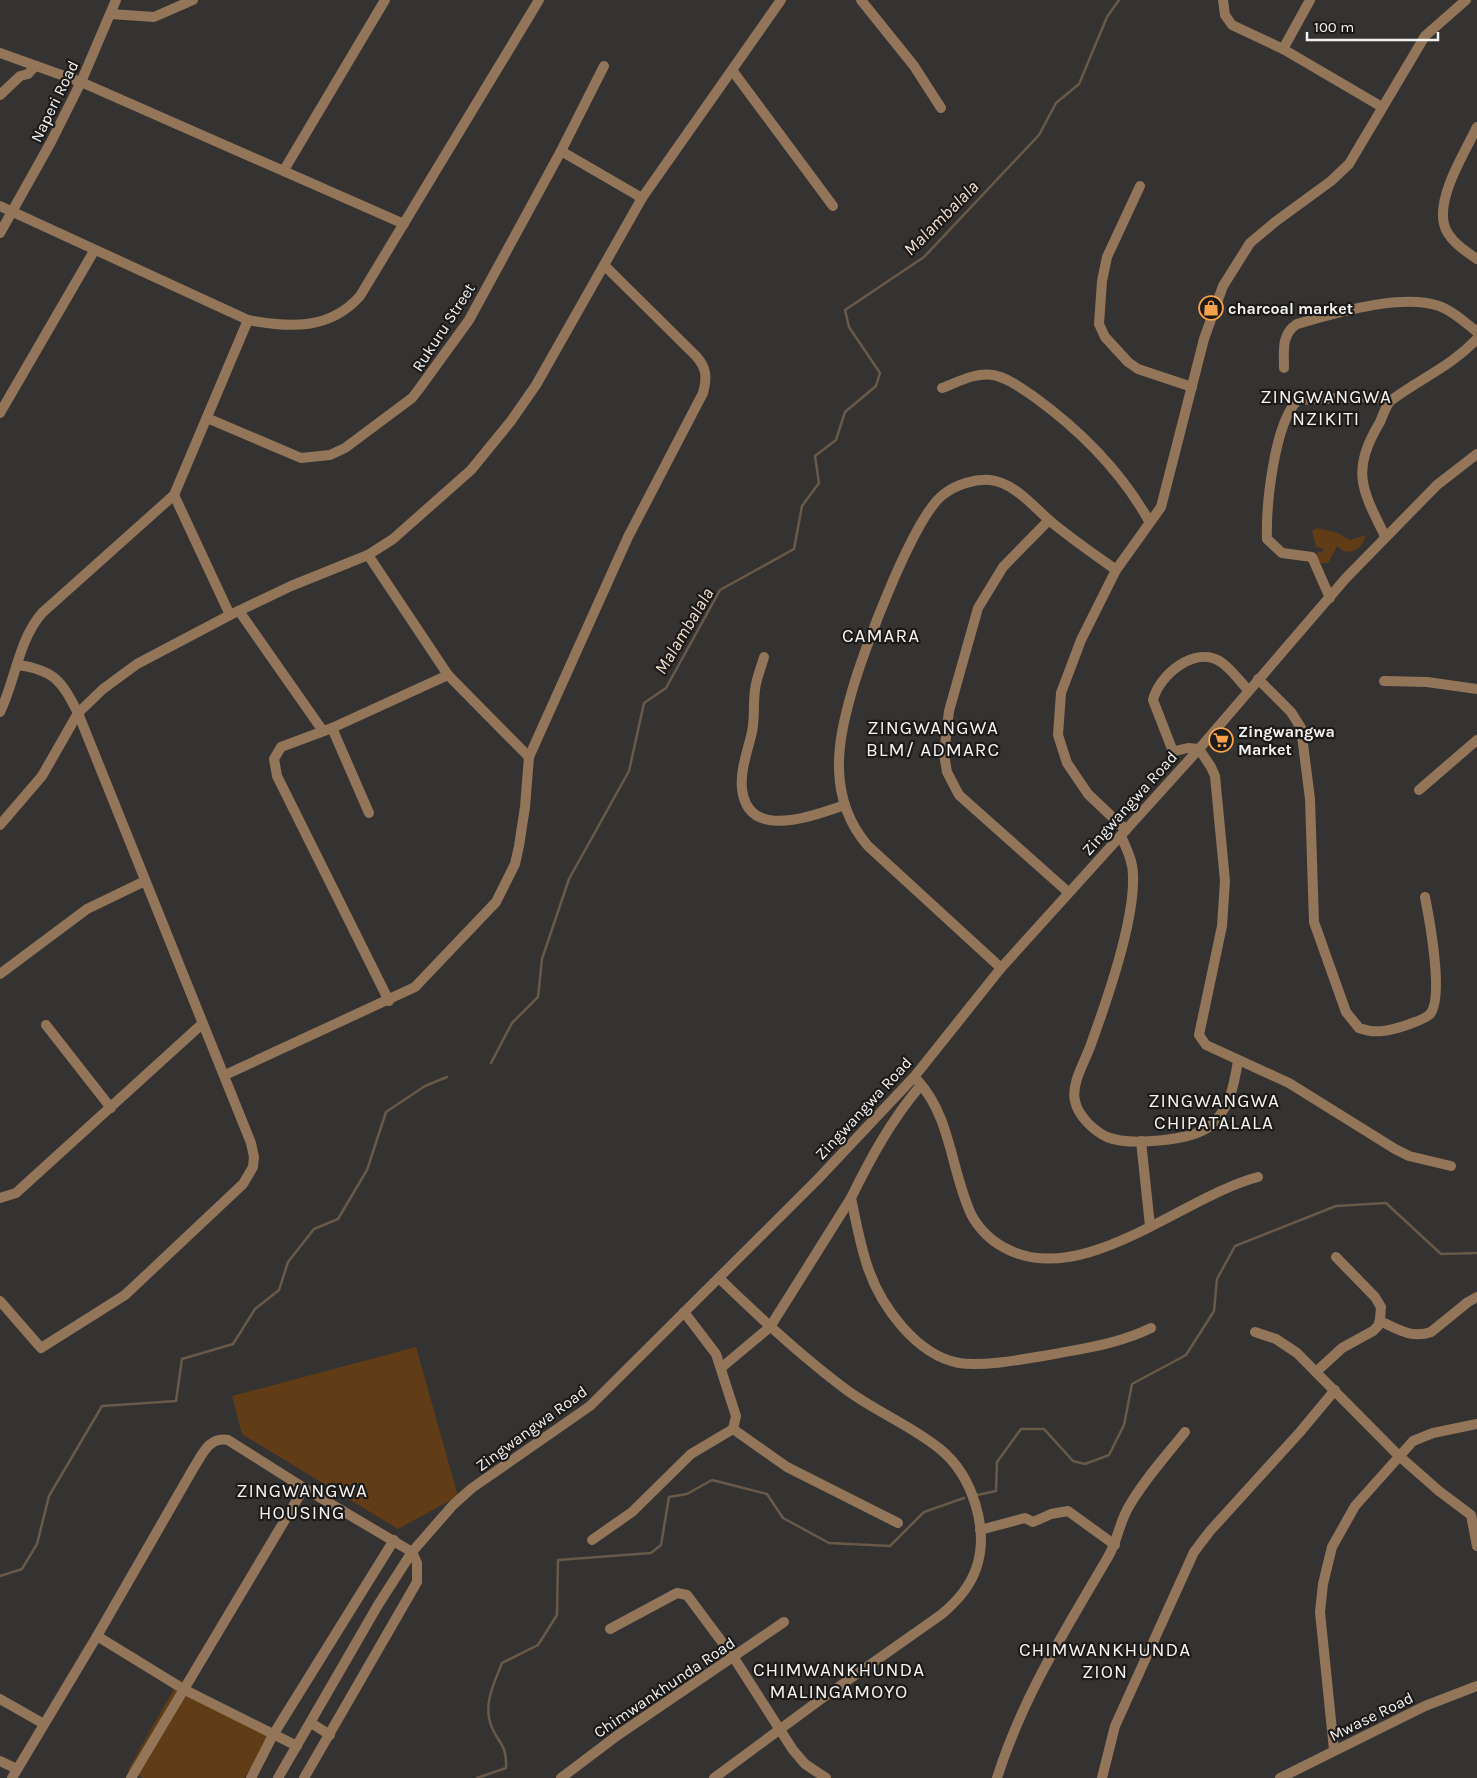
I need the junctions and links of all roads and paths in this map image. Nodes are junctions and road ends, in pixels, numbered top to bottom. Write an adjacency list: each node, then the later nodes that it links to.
1 (116, 0): 10 (street, Naperi Road)
2 (193, 0): 10 (street)
3 (385, 0): 22 (street)
4 (539, 0): 28 (street)
5 (781, 0): 15 (street)
6 (861, 0): 19 (street)
7 (1223, 0): 11 (street)
8 (1310, 0): 11 (street)
9 (1466, 0): 18 (street)
10 (111, 14): 16 (street, Naperi Road)
11 (1283, 49): 18 (street)
12 (0, 52): 13 (street)
13 (36, 66): 16 (street); 17 (street)
14 (604, 66): 21 (street, Rukuru Street)
15 (732, 70): 24 (street); 26 (street)
16 (81, 82): 22 (street); 27 (street, Naperi Road)
17 (0, 95)
18 (1382, 107): 37 (street)
19 (941, 108)
20 (1477, 127): 31 (street)
21 (561, 151): 24 (street); 41 (street, Rukuru Street)
22 (284, 170): 28 (street)
23 (1140, 186): 37 (street)
24 (642, 198): 32 (street)
25 (0, 206): 27 (street)
26 (833, 206)
27 (13, 213): 29 (street, Naperi Road); 30 (street)
28 (404, 224): 33 (street)
29 (0, 233)
30 (94, 251): 33 (street); 40 (street)
31 (1477, 260)
32 (605, 266): 47 (street); 63 (street)
33 (248, 320): 41 (street)
34 (1477, 332): 36 (street)
35 (1477, 339): 39 (street)
36 (1284, 368)
37 (1192, 387): 45 (street)
38 (942, 388): 45 (street)
39 (1391, 400): 46 (street); 49 (street)
40 (0, 414)
41 (207, 418): 43 (street)
42 (1477, 454): 46 (street, Zingwangwa Road)
43 (174, 495): 50 (street); 52 (street)
44 (1048, 520): 48 (street); 65 (street); 70 (street)
45 (1150, 521): 48 (street)
46 (1385, 536): 49 (street, Zingwangwa Road)
47 (368, 555): 50 (street); 53 (street)
48 (1116, 570): 68 (street)
49 (1330, 598): 54 (street, Zingwangwa Road)
50 (235, 613): 59 (street); 60 (street)
51 (764, 657): 65 (street)
52 (18, 665): 58 (street); 59 (street)
53 (448, 675): 60 (street); 63 (street)
54 (1258, 679): 57 (street, Zingwangwa Road); 71 (street)
55 (1384, 682): 56 (street)
56 (1477, 689)
57 (1248, 690): 62 (street, Zingwangwa Road); 62 (street)
58 (0, 712)
59 (78, 714): 67 (street); 69 (street)
60 (328, 729): 66 (street); 74 (street)
61 (1477, 740): 64 (street)
62 (1199, 749): 68 (street, Zingwangwa Road); 77 (street)
63 (529, 756): 74 (street)
64 (1418, 790)
65 (845, 806): 72 (street)
66 (369, 813)
67 (0, 825)
68 (1123, 833): 70 (street, Zingwangwa Road); 81 (street)
69 (145, 881): 73 (street); 75 (street)
70 (1068, 892): 72 (street, Zingwangwa Road)
71 (1425, 897)
72 (1000, 968): 79 (street, Zingwangwa Road)
73 (0, 974)
74 (389, 1001): 78 (street)
75 (202, 1024): 78 (street); 80 (street)
76 (46, 1025): 80 (street)
77 (1238, 1061): 81 (street); 82 (street)
78 (225, 1075): 90 (street)
79 (918, 1081): 85 (street); 86 (street); 88 (street, Zingwangwa Road)
80 (111, 1108): 84 (street)
81 (1141, 1141): 86 (street)
82 (1451, 1166)
83 (1258, 1177): 86 (street)
84 (0, 1198)
85 (851, 1198): 93 (street); 94 (street)
86 (1150, 1226)
87 (1336, 1257): 92 (street)
88 (719, 1278): 91 (street, Zingwangwa Road); 93 (street)
89 (1477, 1297): 92 (street)
90 (0, 1301)
91 (684, 1312): 96 (street); 111 (street, Zingwangwa Road)
92 (1380, 1321): 97 (street)
93 (770, 1327): 96 (street); 106 (street)
94 (1151, 1328)
95 (1254, 1332): 97 (street)
96 (722, 1368): 100 (street)
97 (1316, 1372): 98 (street)
98 (1335, 1390): 102 (street); 137 (street)
99 (1477, 1424): 102 (street)
100 (733, 1429): 105 (street); 108 (street)
101 (1185, 1432): 109 (street)
102 (1398, 1455): 104 (street); 125 (street)
103 (304, 1488): 107 (street); 114 (street); 117 (street)
104 (1474, 1515): 110 (street)
105 (898, 1523)
106 (980, 1530): 109 (street); 121 (street)
107 (394, 1540): 111 (street); 122 (street)
108 (592, 1540)
109 (1115, 1545): 136 (street)
110 (1477, 1546)
111 (412, 1552): 119 (street, Zingwangwa Road); 123 (street)
112 (784, 1622): 115 (street, Chimwankhunda Road)
113 (610, 1629): 115 (street)
114 (97, 1636): 117 (street); 120 (street)
115 (734, 1658): 121 (street); 133 (street, Chimwankhunda Road)
116 (1477, 1686): 125 (street, Mwase Road)
117 (185, 1690): 122 (street); 129 (street)
118 (0, 1698): 120 (street)
119 (311, 1723): 123 (street); 124 (street, Zingwangwa Road)
120 (44, 1724): 127 (street)
121 (779, 1729): 134 (street); 135 (street)
122 (273, 1735): 124 (street); 130 (street)
123 (330, 1735): 132 (street)
124 (297, 1746): 131 (street, Zingwangwa Road)
125 (1334, 1750): 128 (street, Mwase Road)
126 (0, 1761): 127 (street)
127 (14, 1774)
128 (1296, 1774): 138 (street, Mwase Road)
129 (131, 1778)
130 (251, 1778)
131 (278, 1778)
132 (304, 1778)
133 (561, 1778)
134 (714, 1778)
135 (824, 1778)
136 (996, 1778)
137 (1102, 1778)
138 (1280, 1778)

